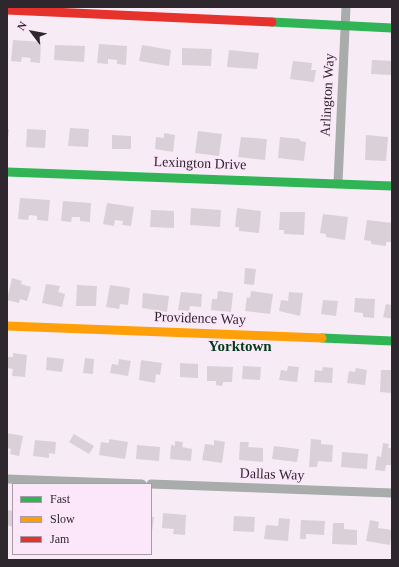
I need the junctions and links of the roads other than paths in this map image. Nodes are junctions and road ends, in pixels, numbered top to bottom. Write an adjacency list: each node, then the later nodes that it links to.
1 (346, 7): 3 (street, Arlington Way)
2 (7, 10): 3 (street)
3 (345, 25): 4 (street); 6 (street, Arlington Way)
4 (392, 28)
5 (7, 172): 6 (street, Lexington Drive)
6 (338, 183): 7 (street, Lexington Drive)
7 (392, 186)
8 (7, 326): 9 (street, Providence Way)
9 (392, 341)
10 (7, 479): 11 (street)
11 (115, 483)
12 (152, 484): 13 (street, Dallas Way)
13 (392, 493)

